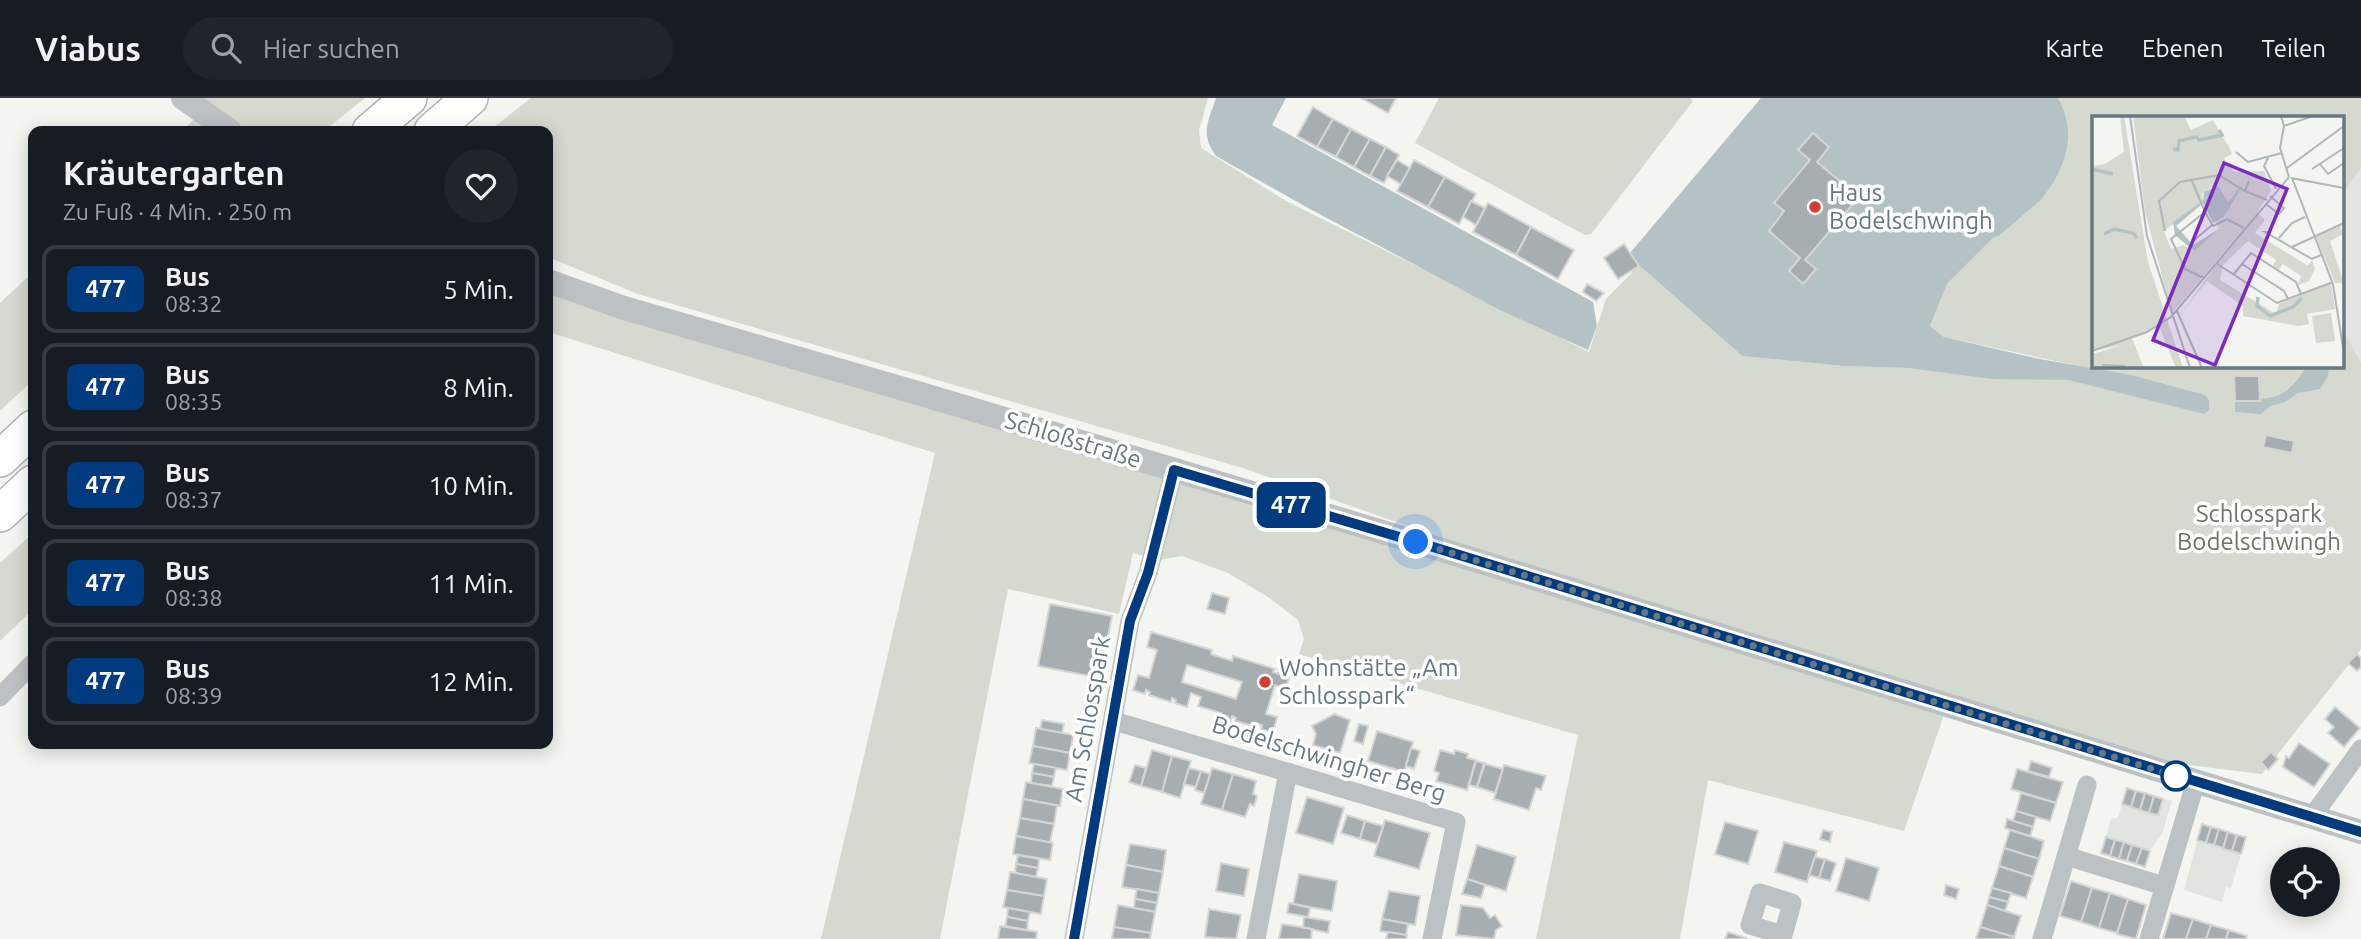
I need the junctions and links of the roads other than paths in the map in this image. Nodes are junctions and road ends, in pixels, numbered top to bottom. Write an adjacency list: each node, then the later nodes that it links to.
1 (183, 98): 4 (street)
2 (409, 98): 5 (highway)
3 (470, 98): 6 (highway)
4 (223, 126)
5 (376, 126)
6 (438, 126)
7 (553, 283): 10 (street, Schloßstraße)
8 (28, 433): 9 (highway)
9 (0, 459)
10 (1174, 470): 15 (street, Am Schlosspark); 18 (street, Schloßstraße)
11 (28, 487): 12 (highway)
12 (0, 514)
13 (28, 668): 14 (street)
14 (0, 697)
15 (1114, 721): 17 (street, Bodelschwingher Berg); 24 (street, Am Schlosspark)
16 (2361, 749): 20 (street)
17 (1287, 772): 25 (street); 26 (street, Bodelschwingher Berg)
18 (2196, 781): 20 (street, Schloßstraße); 23 (street)
19 (2087, 785): 22 (street)
20 (2312, 817): 21 (street, Schloßstraße)
21 (2361, 832)
22 (2066, 856): 23 (street); 27 (street)
23 (2164, 886): 28 (street)
24 (1074, 939)
25 (1256, 939)
26 (1432, 939)
27 (2042, 939)
28 (2149, 939)

